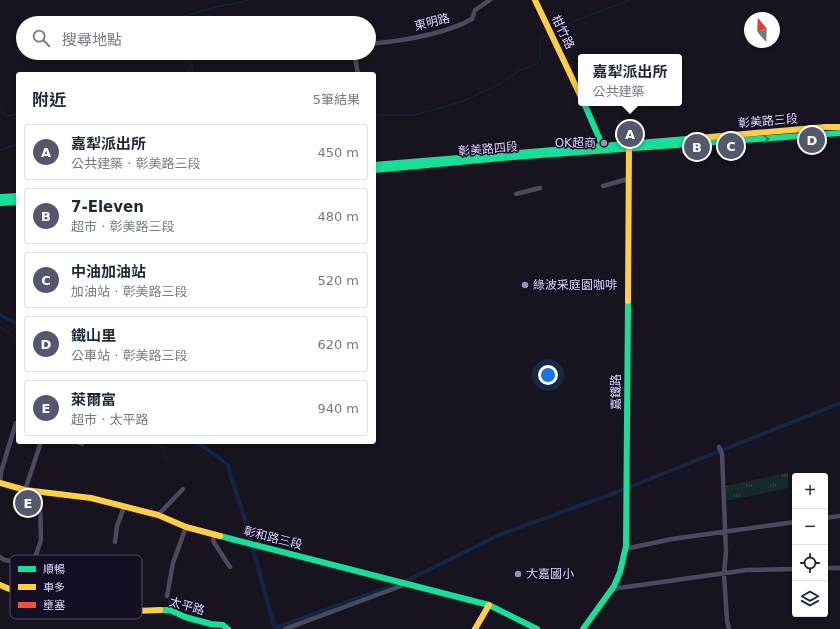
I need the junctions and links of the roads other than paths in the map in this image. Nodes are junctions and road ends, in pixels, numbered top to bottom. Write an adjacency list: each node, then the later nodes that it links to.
1 (490, 0): 3 (street, 東明路)
2 (535, 0): 6 (main road, 柑竹路)
3 (376, 43)
4 (355, 60): 5 (street)
5 (358, 72)
6 (578, 90)
7 (585, 106): 11 (main road)
8 (840, 127): 10 (main road, 彰美路三段)
9 (840, 133): 10 (main road, 彰美路三段, one-way to 9)
10 (629, 146): 11 (main road, 彰美路三段); 14 (main road, 嘉鐵路)
11 (603, 148): 12 (main road, 彰美路四段); 13 (main road, 彰美路四段)
12 (376, 165)
13 (376, 170)
14 (628, 179): 15 (street); 38 (main road, 嘉鐵路)
15 (603, 186)
16 (540, 188): 17 (street)
17 (516, 194)
18 (16, 196): 19 (main road)
19 (0, 197)
20 (16, 202): 21 (main road)
21 (0, 203)
22 (16, 423): 25 (street)
23 (40, 444): 27 (street)
24 (720, 450): 35 (street)
25 (0, 483): 27 (main road, 彰和路三段)
26 (183, 489): 30 (street)
27 (25, 490): 28 (main road, 彰和路三段)
28 (39, 492): 29 (main road, 彰和路三段); 39 (street)
29 (124, 507): 30 (main road, 彰和路三段); 37 (street)
30 (158, 515): 34 (main road, 彰和路三段)
31 (840, 516): 32 (street)
32 (828, 518)
33 (792, 522): 35 (street)
34 (186, 527): 36 (main road, 彰和路三段); 51 (street)
35 (725, 531): 38 (street); 46 (street)
36 (215, 534): 42 (street); 47 (main road, 彰和路三段)
37 (116, 542)
38 (625, 549): 49 (main road, 嘉鐵路)
39 (36, 555)
40 (0, 556): 41 (street)
41 (10, 561)
42 (230, 567)
43 (828, 568): 44 (street)
44 (840, 568)
45 (792, 569): 46 (street)
46 (724, 574): 49 (street); 59 (street)
47 (400, 581): 52 (main road, 彰和路三段); 55 (street)
48 (0, 585): 50 (main road, 太平路)
49 (612, 589): 58 (main road, 嘉鐵路)
50 (10, 590)
51 (167, 596)
52 (488, 605): 56 (main road); 57 (main road, 彰和路三段)
53 (142, 611): 54 (main road, 太平路)
54 (229, 629)
55 (285, 629)
56 (475, 629)
57 (537, 629)
58 (583, 629)
59 (729, 629)

